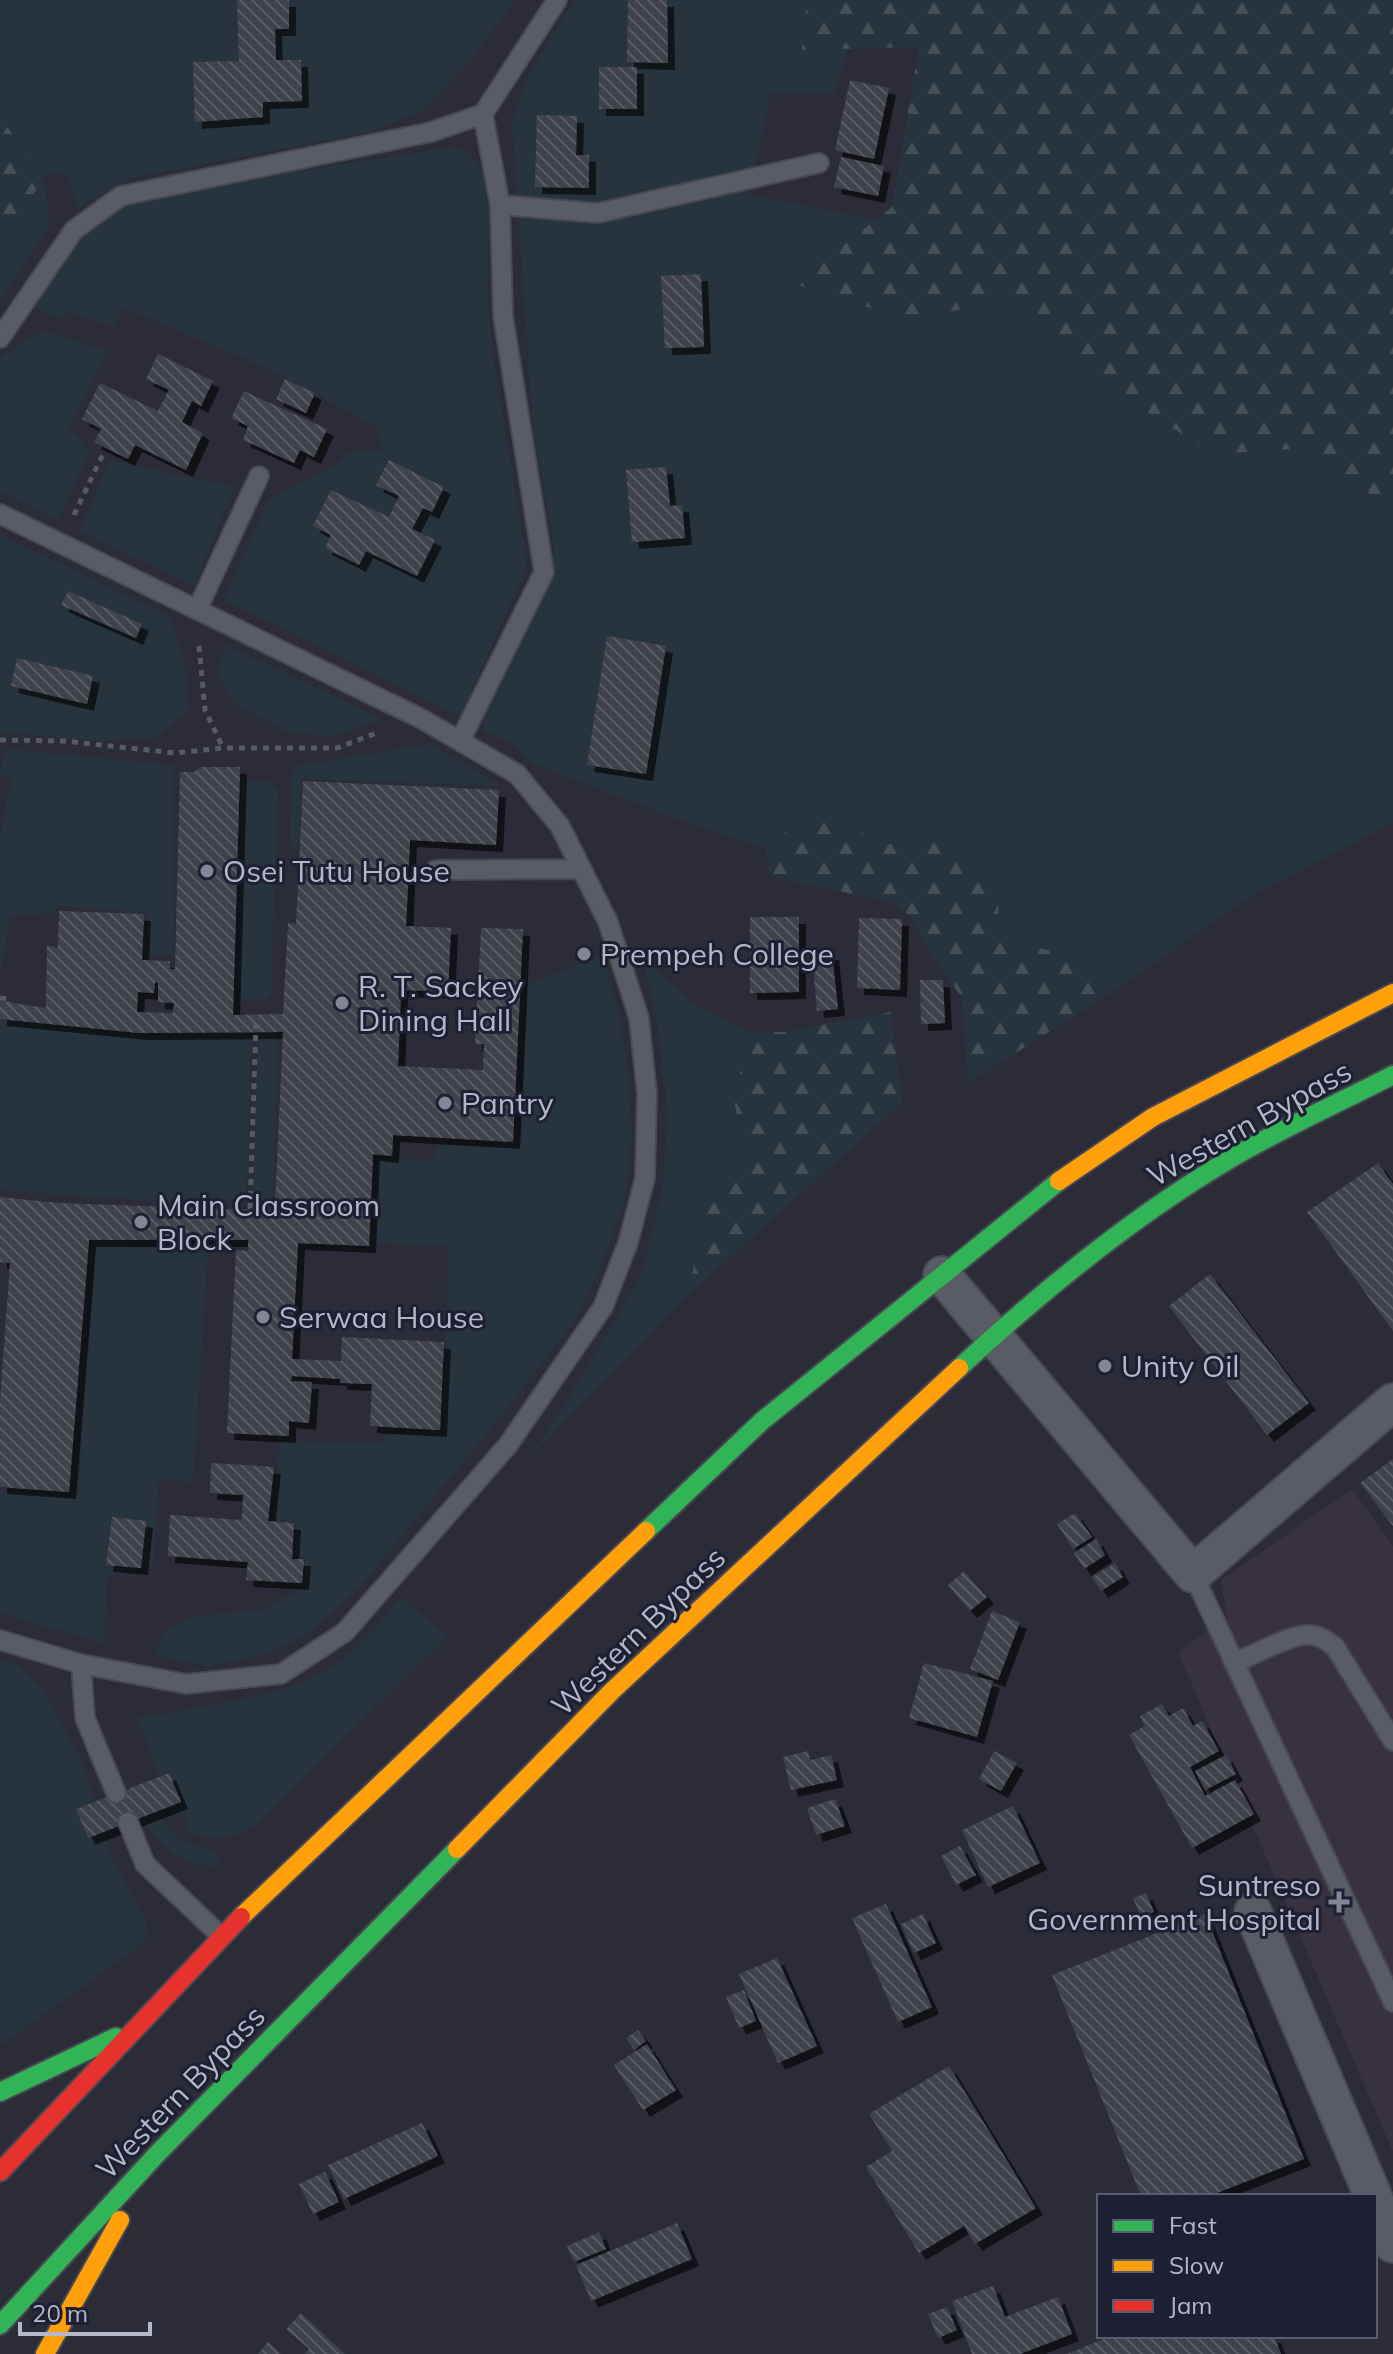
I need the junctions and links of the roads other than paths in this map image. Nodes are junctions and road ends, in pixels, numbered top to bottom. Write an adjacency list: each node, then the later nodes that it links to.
1 (557, 0): 2 (lane)
2 (483, 114): 4 (lane); 5 (lane)
3 (819, 163): 4 (lane)
4 (500, 205): 9 (lane)
5 (0, 338)
6 (259, 476): 8 (lane)
7 (0, 514): 8 (lane)
8 (197, 610): 9 (lane)
9 (460, 741): 10 (lane)
10 (581, 869): 11 (lane); 20 (lane)
11 (436, 870)
12 (1393, 993): 14 (highway, Western Bypass)
13 (1393, 1075): 15 (highway, Western Bypass)
14 (942, 1275): 15 (street); 26 (highway, Western Bypass)
15 (994, 1335): 17 (street); 30 (highway, Western Bypass)
16 (1393, 1402): 17 (street)
17 (1193, 1574): 19 (lane)
18 (0, 1640): 20 (lane)
19 (1234, 1663): 21 (lane); 27 (lane)
20 (81, 1664): 23 (lane)
21 (1386, 1716): 22 (lane)
22 (1393, 1741)
23 (116, 1793)
24 (128, 1822): 26 (lane)
25 (1253, 1912): 32 (street)
26 (221, 1936): 28 (highway, Western Bypass)
27 (1393, 2002)
28 (140, 2026): 29 (highway); 31 (highway, Western Bypass)
29 (0, 2092)
30 (158, 2153): 35 (highway, Western Bypass); 36 (highway)
31 (0, 2172)
32 (1372, 2194)
33 (1377, 2206): 34 (street)
34 (1393, 2244)
35 (0, 2325)
36 (45, 2354)

